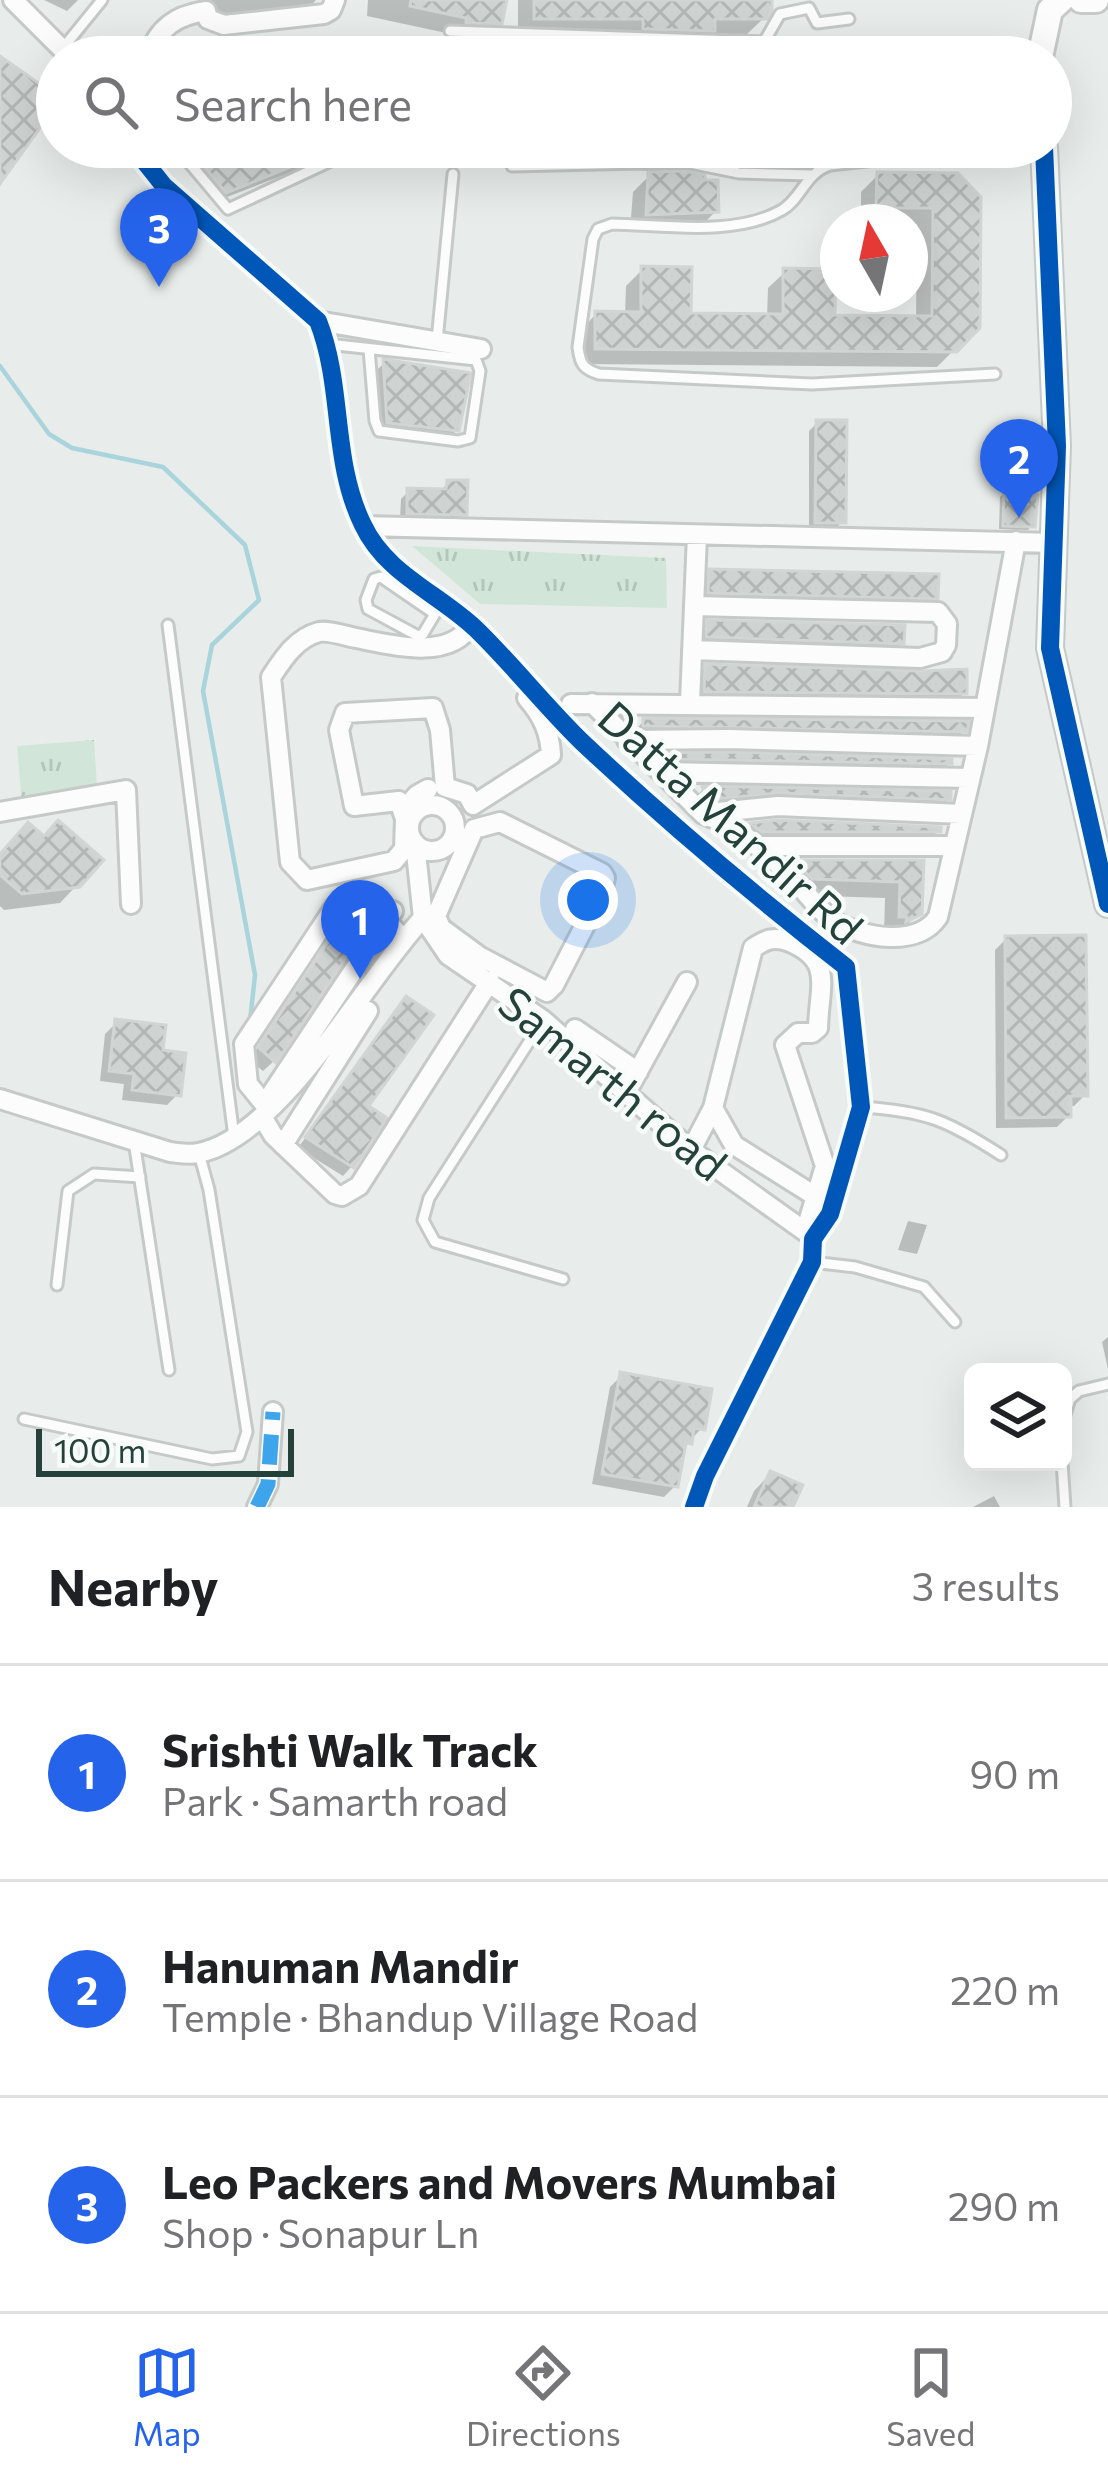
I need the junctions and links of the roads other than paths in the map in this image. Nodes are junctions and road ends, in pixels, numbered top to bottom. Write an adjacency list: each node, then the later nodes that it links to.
1 (14, 0): 10 (street)
2 (102, 0): 11 (lane)
3 (335, 0): 7 (street)
4 (1061, 0): 15 (street)
5 (1081, 0): 6 (street)
6 (1096, 0)
7 (207, 6): 12 (street)
8 (849, 19): 14 (lane)
9 (450, 31): 13 (lane)
10 (49, 36)
11 (78, 36)
12 (158, 36)
13 (593, 36)
14 (767, 36)
15 (1045, 36)
16 (150, 168): 26 (street)
17 (194, 168): 25 (lane)
18 (315, 168): 25 (lane)
19 (715, 168): 23 (lane)
20 (815, 168): 23 (lane)
21 (844, 168): 23 (lane)
22 (1045, 168): 36 (street)
23 (815, 172): 32 (lane)
24 (453, 174): 28 (lane)
25 (228, 208): 26 (lane)
26 (221, 235): 27 (street)
27 (318, 321): 28 (street); 29 (street, Datta Mandir Rd)
28 (437, 341): 31 (street)
29 (327, 344): 30 (lane); 33 (street, Datta Mandir Rd)
30 (369, 349): 30 (lane)
31 (481, 349)
32 (995, 374)
33 (363, 526): 34 (street); 38 (street, Datta Mandir Rd)
34 (697, 536): 35 (street); 37 (street)
35 (1016, 542): 36 (street); 43 (street)
36 (1053, 543): 59 (street)
37 (694, 606): 41 (street); 41 (street)
38 (438, 608): 38 (lane); 40 (street, Datta Mandir Rd)
39 (168, 626): 69 (lane)
40 (472, 633): 49 (street); 57 (street); 72 (street, Datta Mandir Rd)
41 (692, 650): 42 (street)
42 (690, 702): 43 (street); 44 (street)
43 (986, 707): 45 (street)
44 (627, 740): 45 (street); 46 (street)
45 (978, 746): 47 (street)
46 (661, 772): 47 (street); 53 (street)
47 (970, 778): 54 (street)
48 (428, 789): 50 (street)
49 (464, 793): 50 (street); 51 (street)
50 (404, 810): 57 (street)
51 (447, 811): 57 (street); 57 (street)
52 (0, 812): 58 (street)
53 (703, 814): 54 (street); 55 (street)
54 (962, 814): 56 (street)
55 (758, 846): 56 (street); 56 (street)
56 (954, 846)
57 (411, 847): 61 (street)
58 (131, 904)
59 (1108, 904)
60 (390, 916): 62 (street); 65 (street); 68 (street)
61 (423, 918): 62 (street); 63 (street, Samarth road)
62 (403, 939): 65 (street)
63 (481, 969): 63 (street); 66 (street, Samarth road); 77 (street)
64 (687, 982): 67 (street)
65 (354, 1003): 74 (street); 77 (street)
66 (562, 1026): 67 (street); 70 (street, Samarth road); 85 (lane)
67 (638, 1072): 70 (street)
68 (248, 1084): 69 (street); 74 (street)
69 (227, 1088): 75 (lane)
70 (626, 1093): 78 (street, Samarth road)
71 (0, 1099): 76 (street)
72 (861, 1107): 80 (lane); 83 (street, Datta Mandir Rd)
73 (713, 1108): 78 (street); 82 (street); 82 (street)
74 (260, 1115): 75 (street); 77 (street)
75 (234, 1137): 79 (street)
76 (134, 1141): 79 (street); 81 (lane)
77 (284, 1145)
78 (691, 1150): 83 (street, Samarth road)
79 (199, 1153): 92 (lane)
80 (1001, 1155)
81 (140, 1177): 86 (lane); 88 (lane)
82 (815, 1196): 83 (street)
83 (809, 1234): 84 (street, Datta Mandir Rd)
84 (812, 1262): 87 (lane); 95 (street, Datta Mandir Rd)
85 (563, 1279)
86 (57, 1285)
87 (955, 1322)
88 (170, 1370)
89 (1108, 1384): 90 (lane)
90 (1072, 1399)
91 (273, 1412): 94 (street)
92 (24, 1419)
93 (1063, 1471): 96 (lane)
94 (257, 1507)
95 (694, 1507)
96 (1065, 1507)

